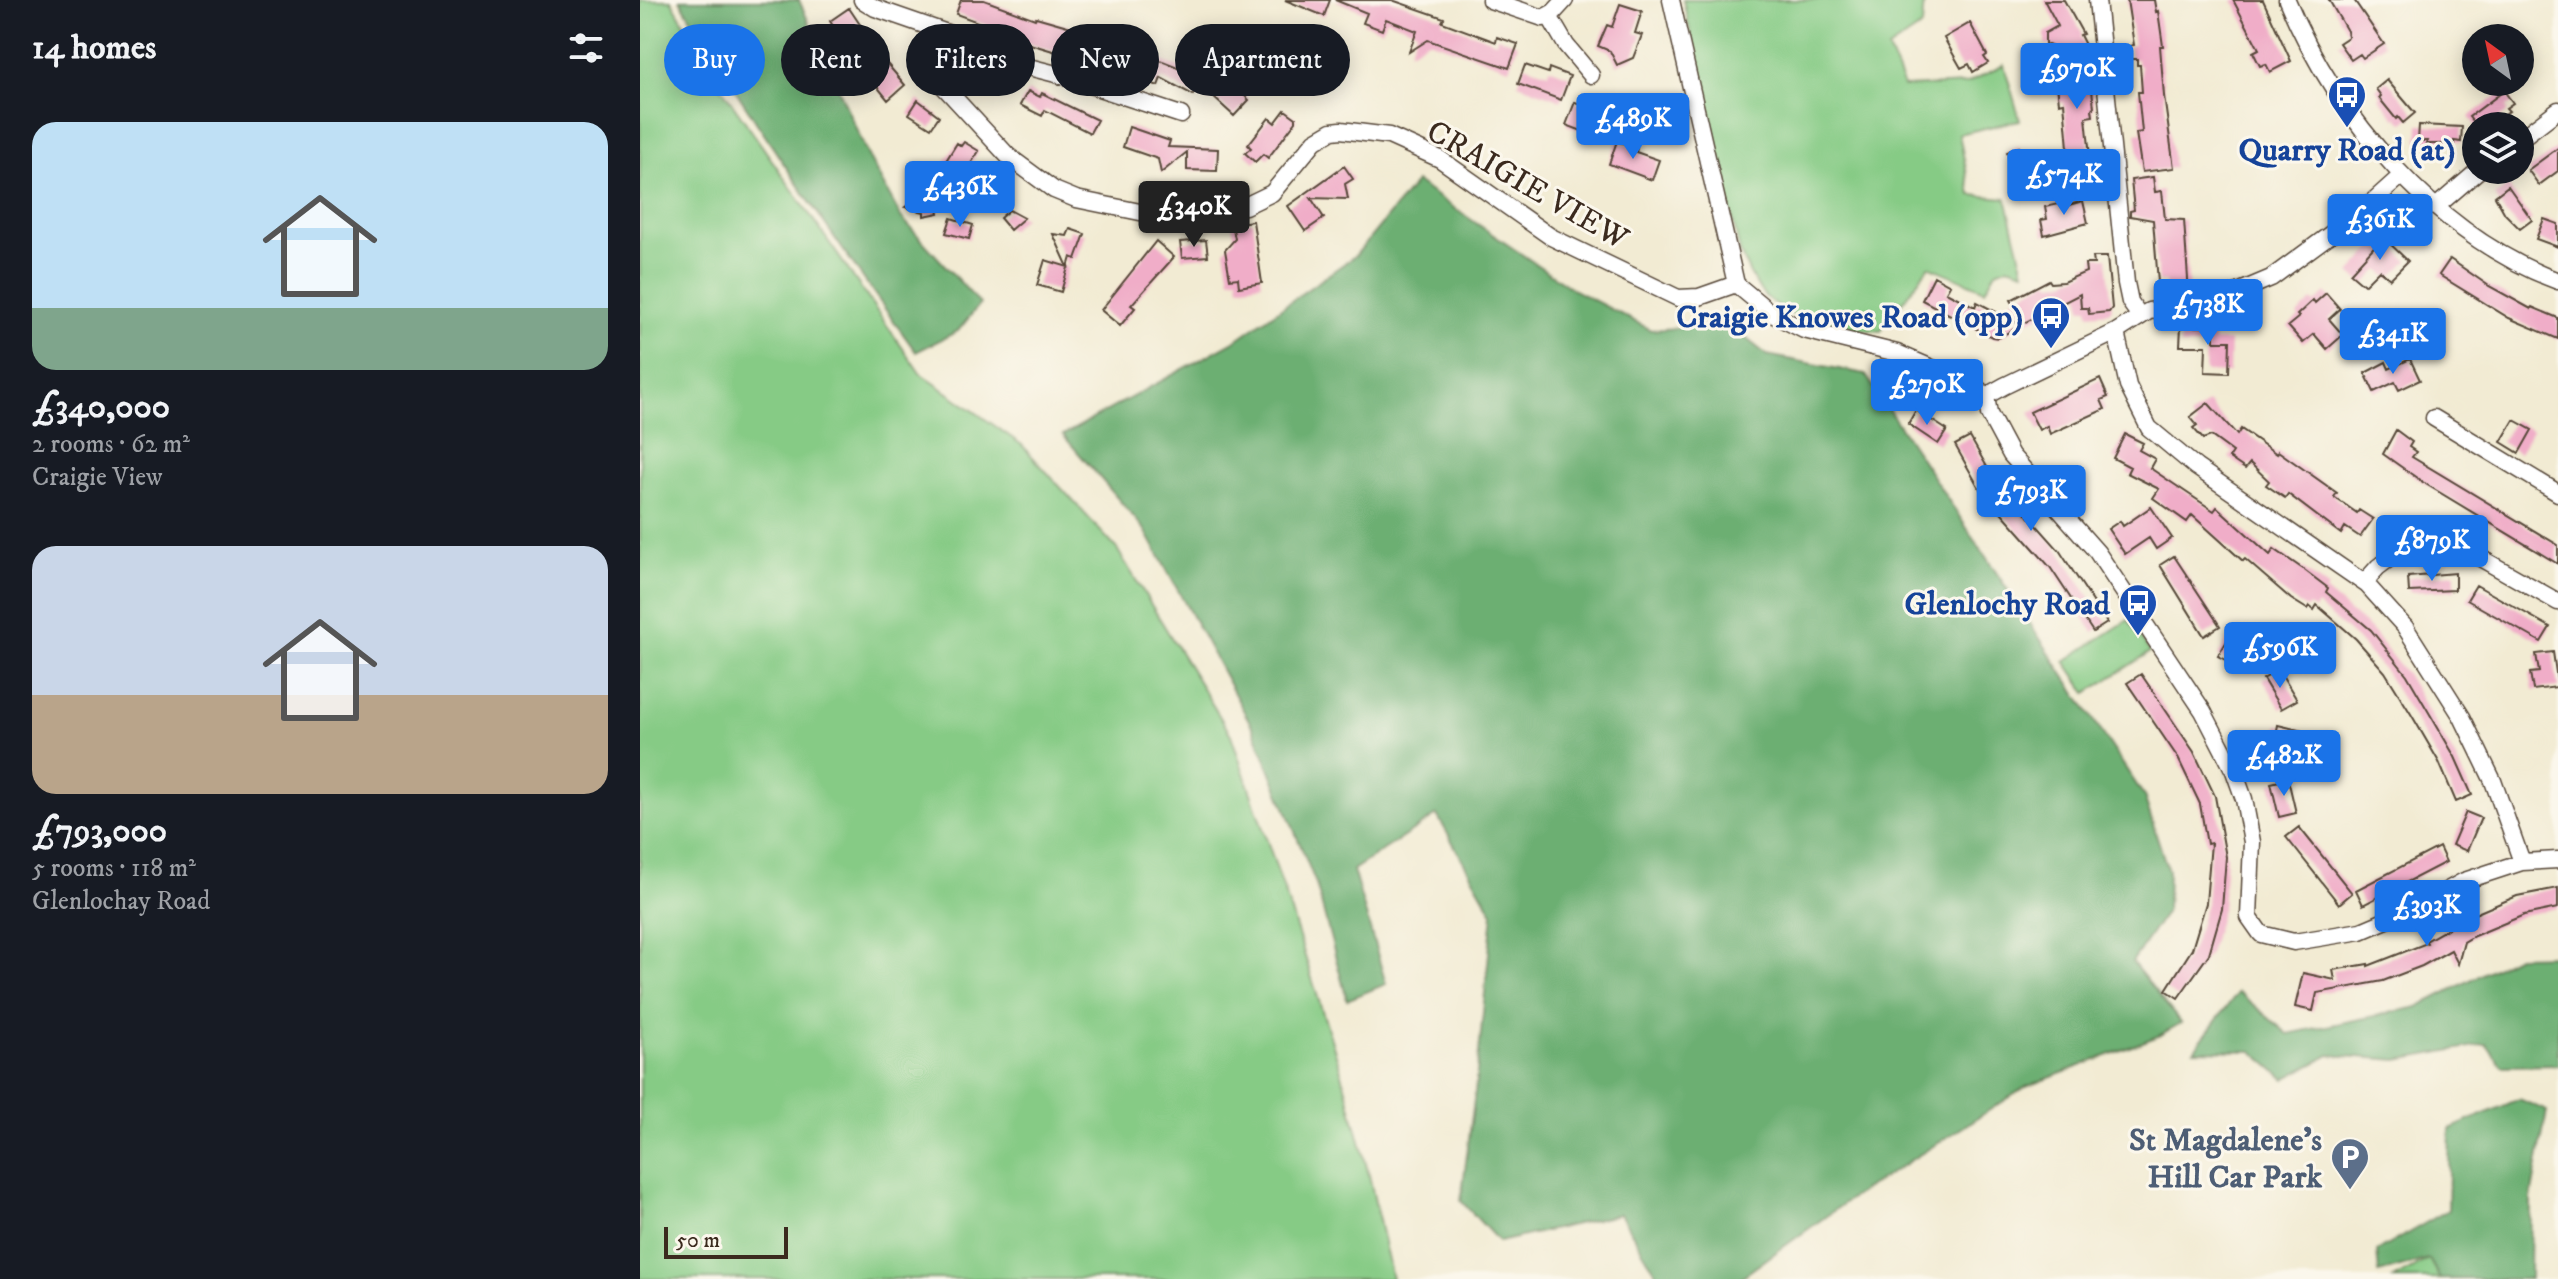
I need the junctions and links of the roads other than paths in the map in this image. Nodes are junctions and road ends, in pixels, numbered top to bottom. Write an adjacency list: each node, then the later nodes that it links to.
1 (862, 0): 8 (street)
2 (1490, 0): 7 (street)
3 (1565, 0): 7 (street)
4 (1671, 0): 19 (street)
5 (2097, 0): 20 (street)
6 (2287, 0): 15 (street)
7 (1549, 16): 10 (street)
8 (919, 24)
9 (1035, 69): 13 (street)
10 (1591, 75)
11 (952, 96): 19 (street, CRAIGIE VIEW)
12 (2558, 110): 14 (street)
13 (1181, 115)
14 (2534, 128)
15 (2402, 175): 17 (street); 20 (street)
16 (2463, 184): 17 (street)
17 (2437, 206): 18 (street)
18 (2558, 281)
19 (1736, 284): 22 (street)
20 (2140, 316): 21 (street)
21 (2116, 332): 22 (street); 25 (street)
22 (1986, 396): 28 (street)
23 (2434, 418): 24 (street)
24 (2558, 493)
25 (2367, 585): 26 (street); 28 (street)
26 (2558, 602)
27 (2558, 860): 28 (street)
28 (2522, 862)

